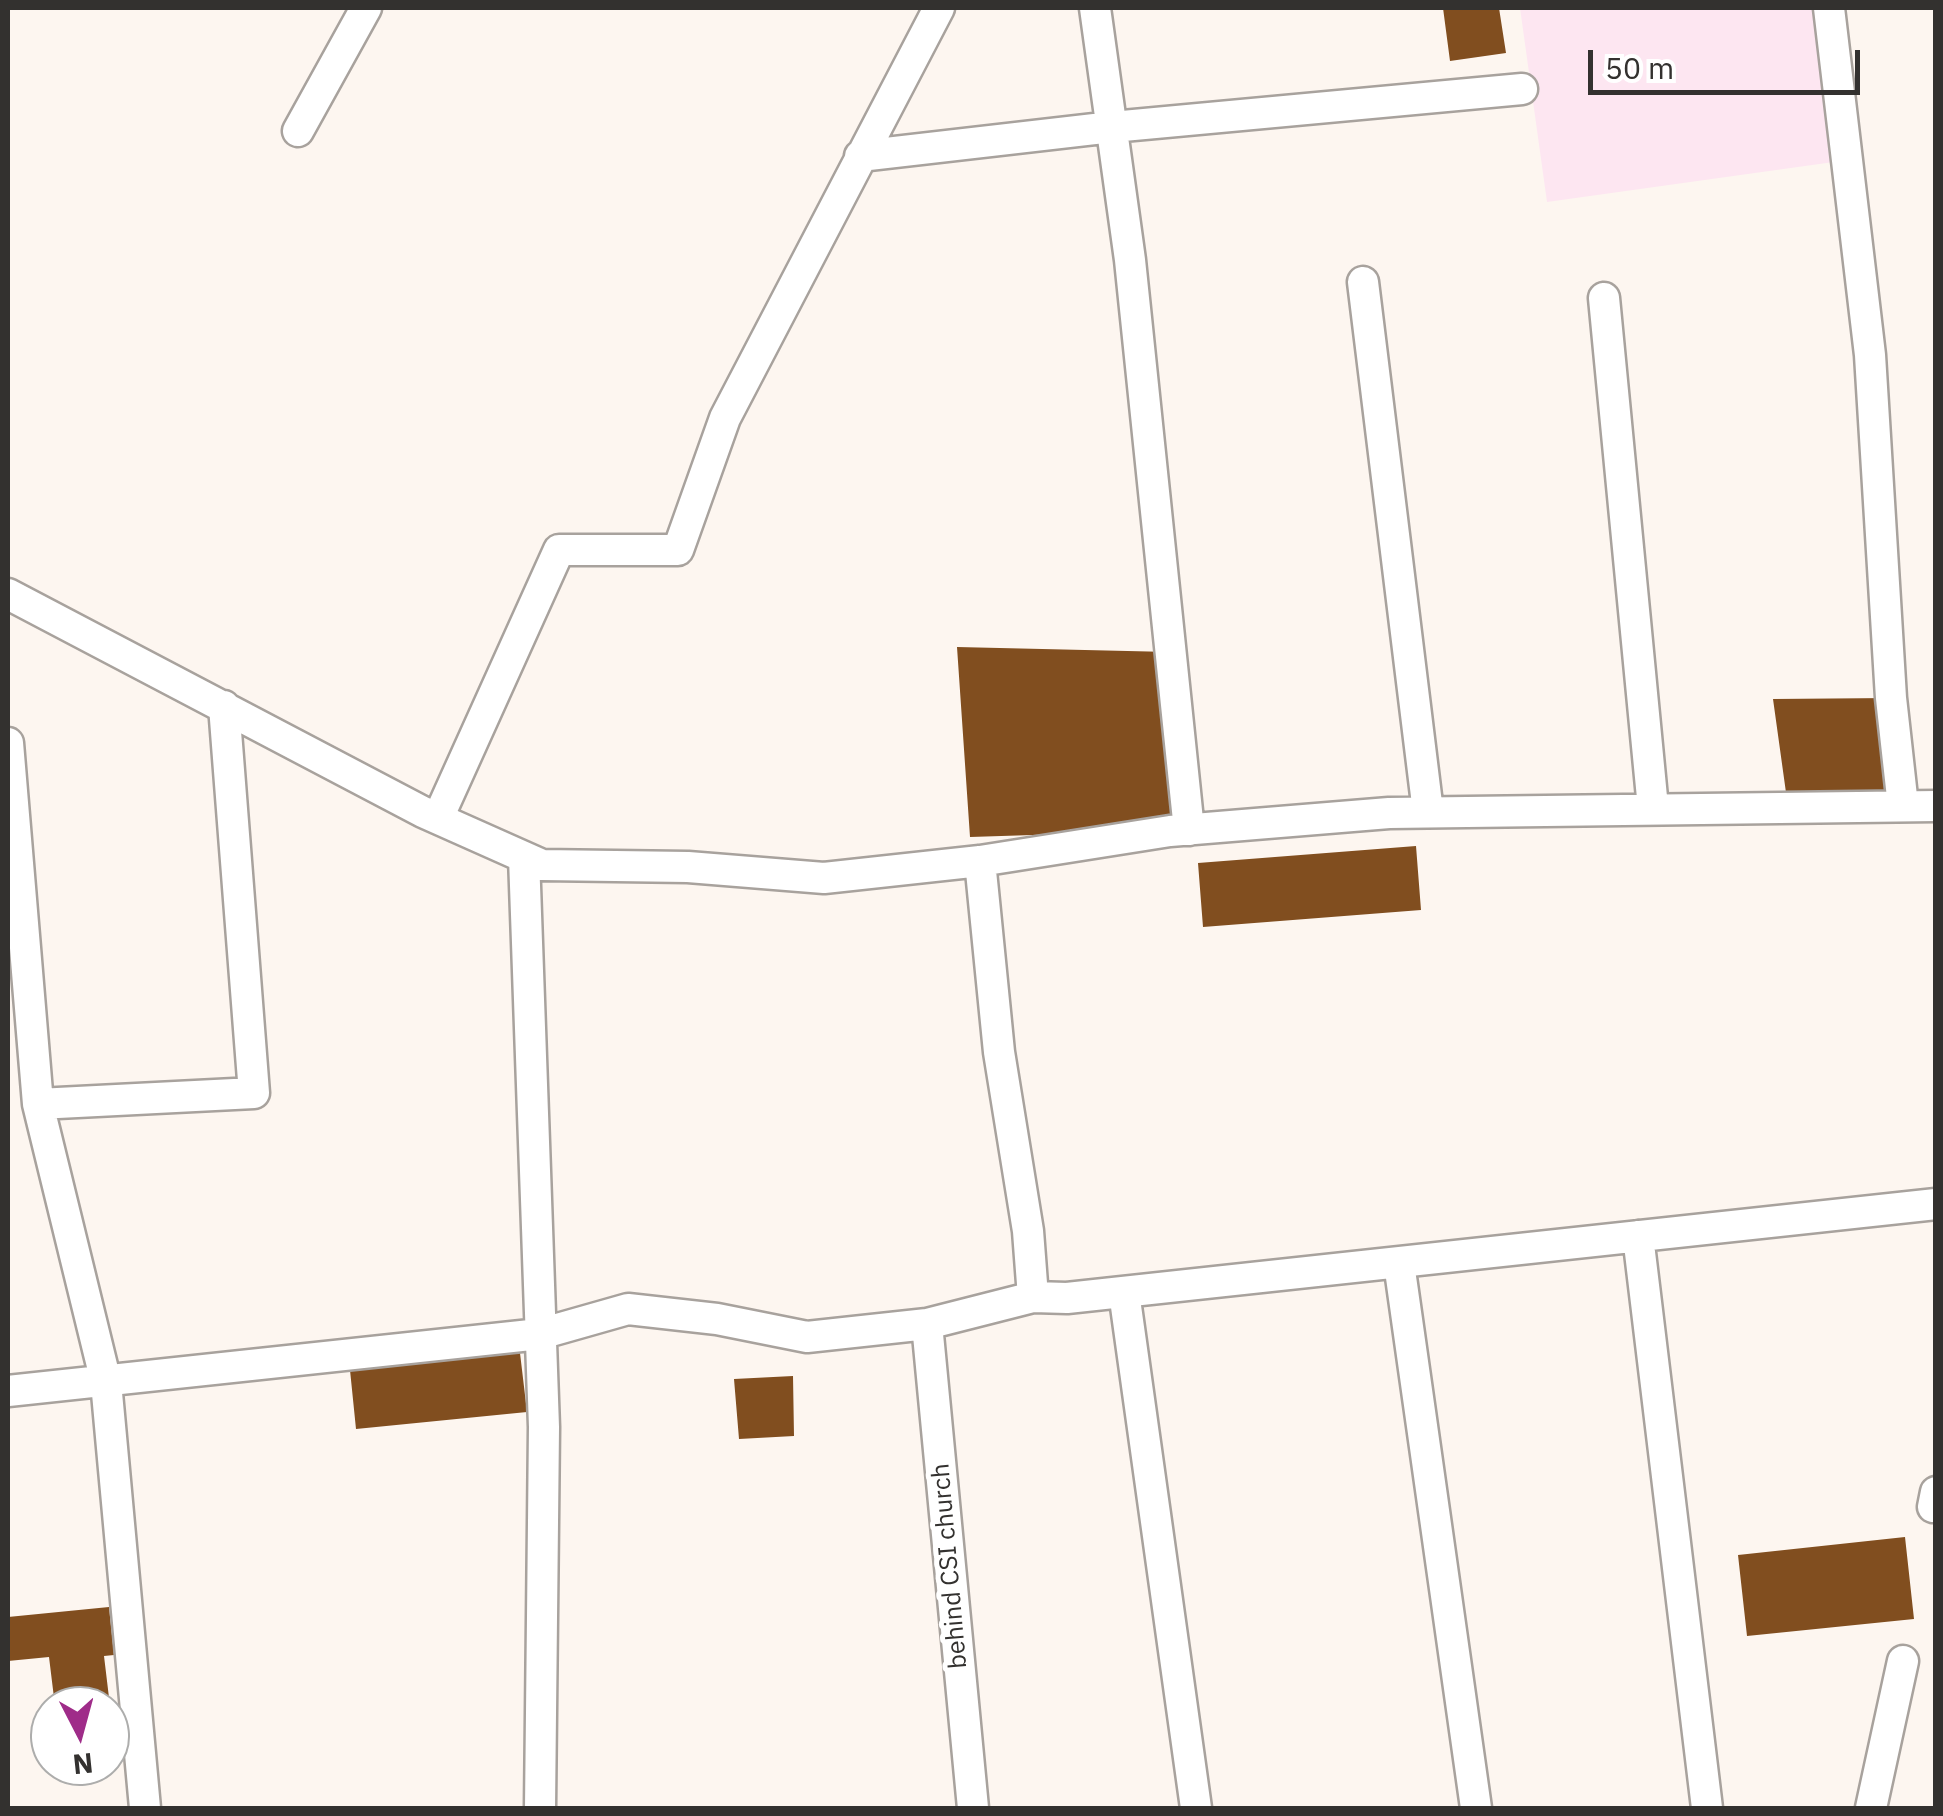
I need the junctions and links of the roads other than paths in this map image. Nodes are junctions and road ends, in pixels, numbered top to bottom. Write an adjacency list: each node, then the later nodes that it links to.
1 (366, 8): 7 (street)
2 (939, 8): 8 (street)
3 (1095, 8): 6 (street)
4 (1829, 8): 14 (street)
5 (1522, 89): 6 (street)
6 (1112, 127): 8 (street); 19 (street)
7 (298, 130)
8 (860, 156): 18 (street)
9 (1362, 282): 17 (street)
10 (1604, 298): 16 (street)
11 (8, 594): 12 (street)
12 (224, 706): 18 (street); 22 (street)
13 (8, 743): 22 (street)
14 (1903, 806): 15 (street); 16 (street)
15 (1936, 806)
16 (1652, 808): 17 (street)
17 (1428, 812): 19 (street)
18 (438, 818): 20 (street)
19 (1188, 830): 21 (street)
20 (524, 857): 21 (street); 29 (street)
21 (980, 861): 27 (street)
22 (38, 1104): 30 (street)
23 (1936, 1204): 24 (street)
24 (1638, 1236): 25 (street); 33 (street)
25 (1399, 1263): 26 (street); 38 (street)
26 (1124, 1292): 27 (street); 37 (street)
27 (1033, 1297): 28 (street)
28 (928, 1324): 29 (street); 36 (street, behind CSI church)
29 (540, 1334): 30 (street); 35 (street)
30 (106, 1382): 31 (street); 34 (street)
31 (8, 1391)
32 (1902, 1661): 40 (street)
33 (1705, 1794): 39 (street)
34 (145, 1808)
35 (540, 1808)
36 (972, 1808)
37 (1196, 1808)
38 (1476, 1808)
39 (1688, 1808)
40 (1871, 1808)

